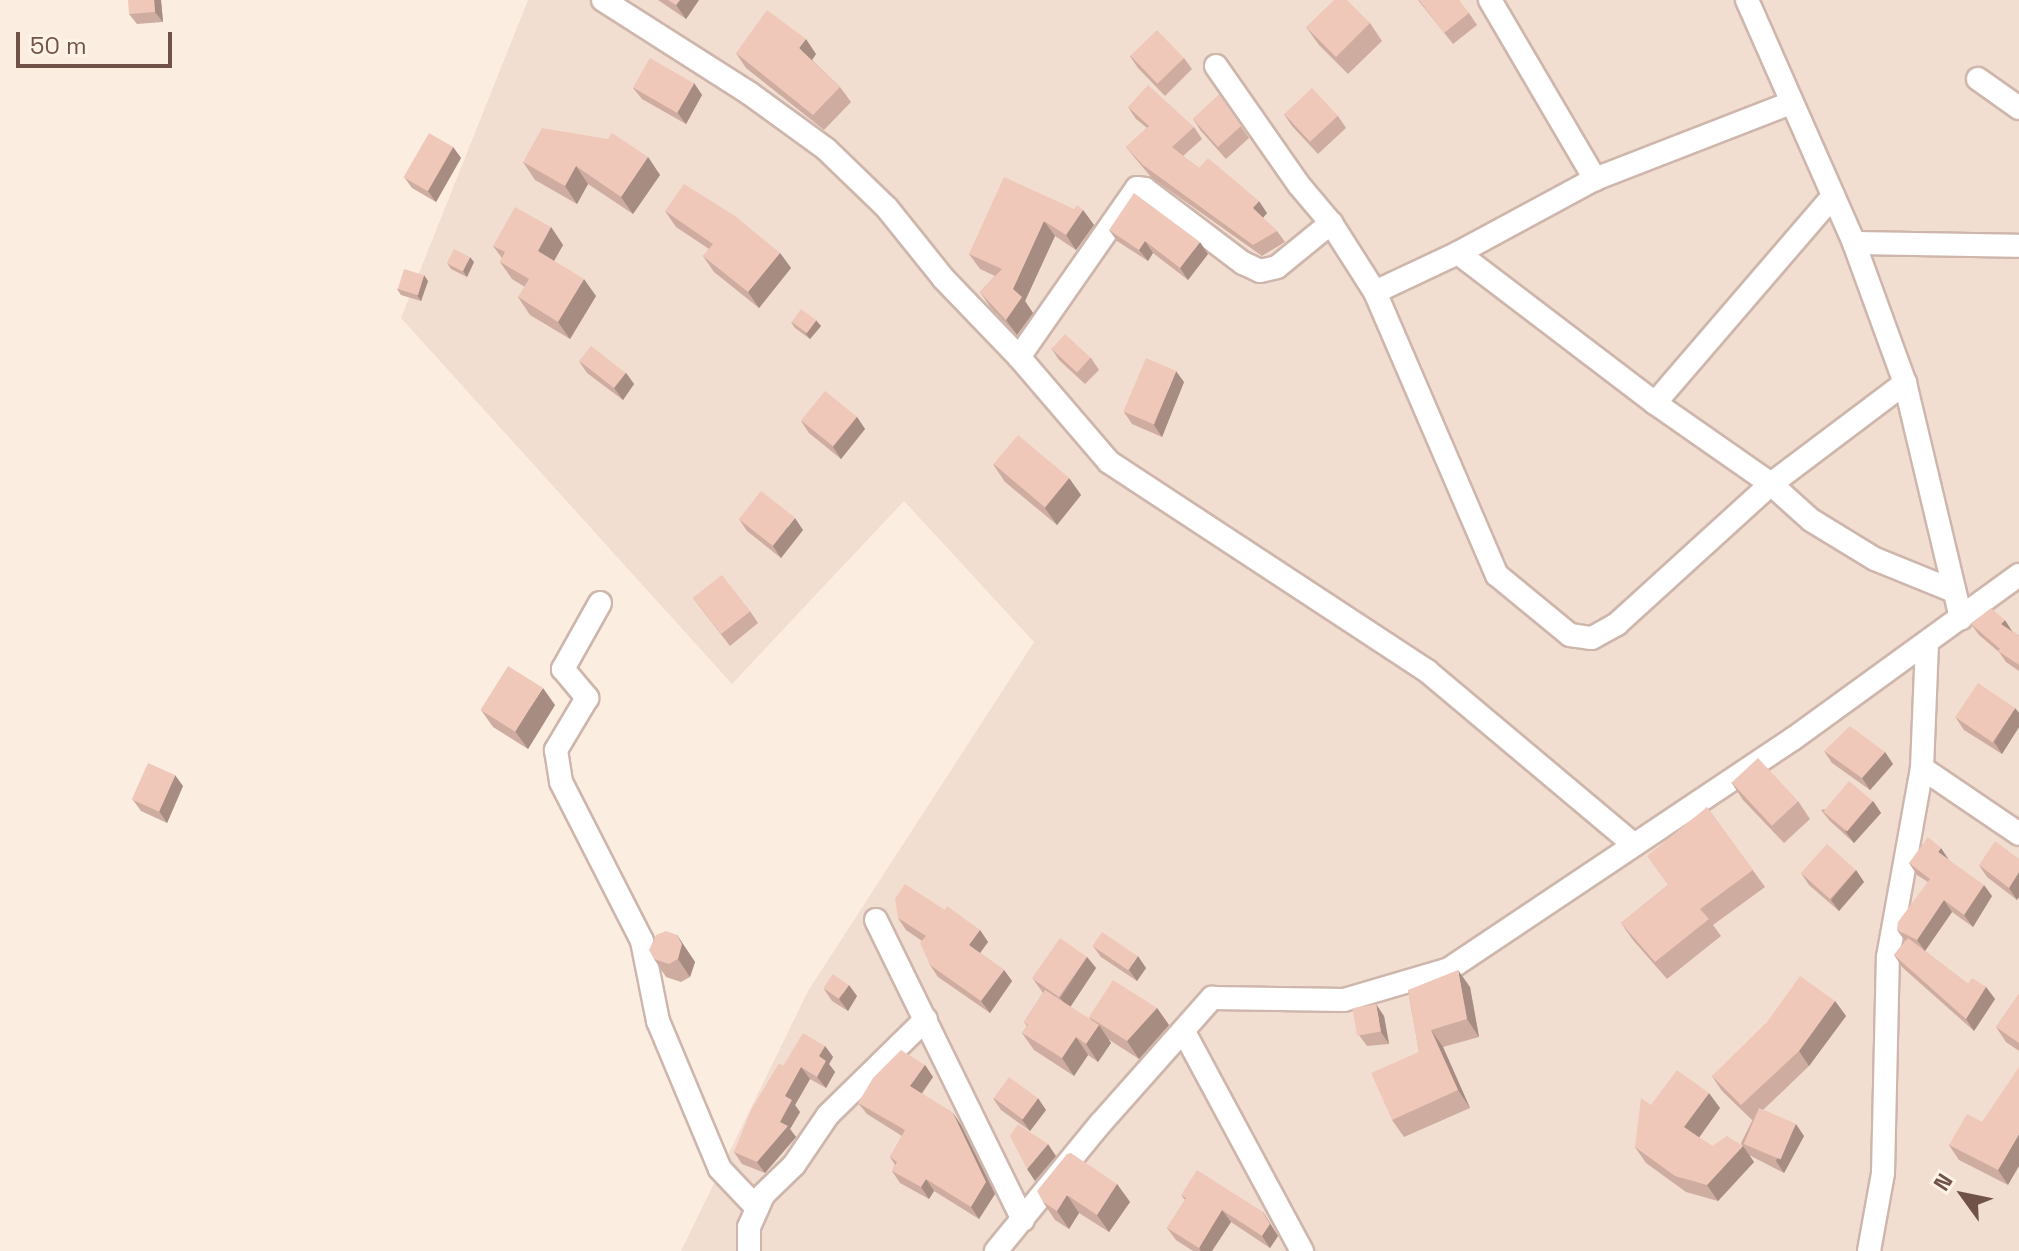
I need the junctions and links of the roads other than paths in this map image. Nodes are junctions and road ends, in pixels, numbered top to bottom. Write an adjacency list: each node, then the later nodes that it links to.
1 (603, 0): 15 (street)
2 (1490, 0): 8 (street)
3 (1747, 0): 6 (street)
4 (1216, 66): 10 (street)
5 (1978, 79): 7 (street)
6 (1791, 103): 8 (street); 9 (street)
7 (2019, 108)
8 (1595, 179): 13 (street)
9 (1833, 196): 11 (street); 17 (street)
10 (1331, 223): 14 (street); 15 (street)
11 (1854, 243): 12 (street); 16 (street)
12 (2019, 246)
13 (1458, 253): 14 (street); 17 (street)
14 (1375, 292): 18 (street)
15 (1019, 357): 26 (street)
16 (1905, 383): 18 (street); 20 (street)
17 (1655, 403): 18 (street)
18 (1771, 484): 20 (street)
19 (2019, 575): 22 (street)
20 (1954, 591): 22 (street)
21 (600, 603): 30 (street)
22 (1961, 618): 23 (street)
23 (1927, 642): 24 (street); 26 (street)
24 (1922, 768): 25 (street); 35 (street)
25 (2019, 834)
26 (1634, 845): 29 (street)
27 (876, 920): 28 (street)
28 (926, 1019): 30 (street); 31 (street)
29 (1184, 1032): 31 (street); 34 (street)
30 (757, 1208): 32 (street)
31 (1023, 1220): 33 (street)
32 (749, 1251)
33 (996, 1251)
34 (1302, 1251)
35 (1869, 1251)

